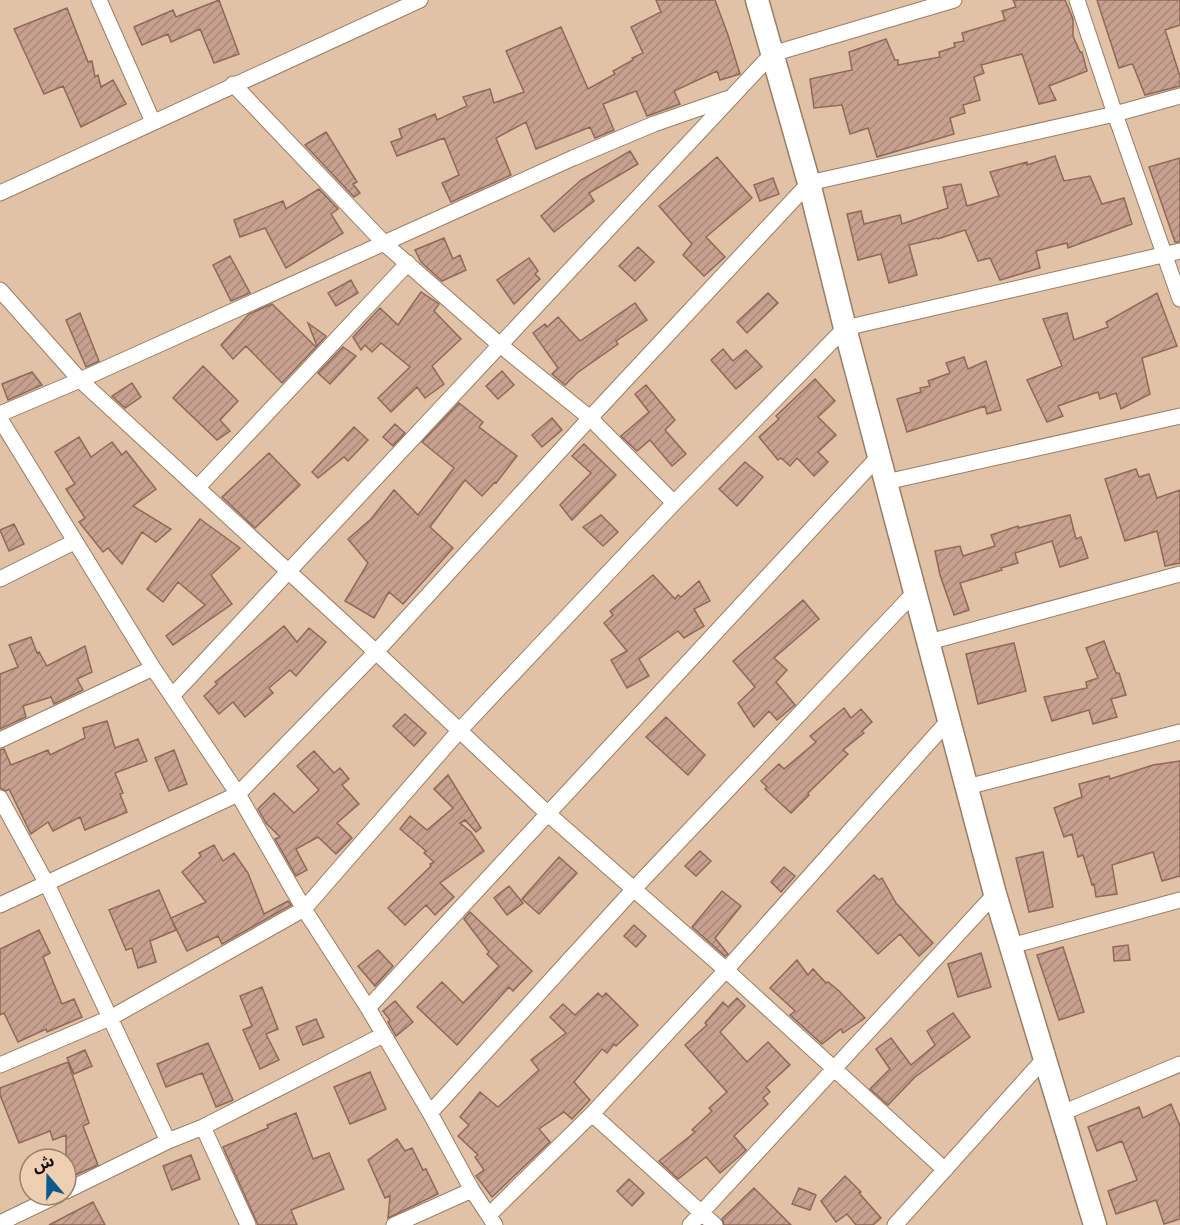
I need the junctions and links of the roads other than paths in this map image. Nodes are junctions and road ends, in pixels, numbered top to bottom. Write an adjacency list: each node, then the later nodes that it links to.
1 (99, 0): 11 (street)
2 (757, 0): 6 (street)
3 (954, 0): 6 (street)
4 (1077, 0): 10 (street)
5 (414, 1): 7 (street)
6 (772, 54): 9 (street); 12 (street)
7 (233, 84): 11 (street); 14 (street)
8 (1180, 96): 10 (street)
9 (732, 97): 14 (street); 20 (street)
10 (1115, 114): 12 (street); 15 (street)
11 (153, 122): 13 (street)
12 (809, 183): 19 (street); 24 (street)
13 (0, 193)
14 (385, 244): 16 (street); 21 (street)
15 (1173, 252): 18 (street); 19 (street)
16 (408, 263): 20 (street); 28 (street)
17 (0, 290): 21 (street)
18 (1180, 299)
19 (845, 328): 26 (street); 29 (street)
20 (500, 345): 24 (street); 31 (street)
21 (80, 380): 22 (street); 28 (street)
22 (0, 414)
23 (1180, 416): 27 (street)
24 (590, 418): 29 (street); 36 (street)
25 (0, 419): 30 (street)
26 (880, 455): 27 (street); 46 (street)
27 (886, 482): 34 (street)
28 (198, 487): 31 (street)
29 (674, 502): 40 (street)
30 (74, 542): 33 (street); 37 (street)
31 (288, 572): 36 (street); 38 (street)
32 (1180, 574): 35 (street)
33 (0, 579)
34 (915, 592): 35 (street); 48 (street)
35 (929, 642): 39 (street)
36 (376, 652): 40 (street); 44 (street)
37 (153, 668): 38 (street); 42 (street)
38 (172, 696): 44 (street)
39 (949, 720): 43 (street); 54 (street)
40 (459, 731): 46 (street); 52 (street)
41 (1180, 732): 43 (street)
42 (0, 740)
43 (967, 787): 49 (street)
44 (238, 794): 47 (street); 52 (street)
45 (0, 798): 47 (street)
46 (547, 813): 48 (street); 55 (street)
47 (47, 884): 51 (street); 56 (street)
48 (633, 890): 54 (street); 62 (street)
49 (995, 894): 53 (street); 61 (street)
50 (1180, 900): 53 (street)
51 (0, 905)
52 (304, 909): 55 (street); 56 (street)
53 (1011, 946): 58 (street)
54 (726, 970): 61 (street); 64 (street)
55 (368, 1008): 57 (street)
56 (112, 1017): 60 (street); 66 (street)
57 (383, 1035): 62 (street); 65 (street)
58 (1045, 1058): 63 (street); 67 (street)
59 (1180, 1064): 63 (street)
60 (0, 1065)
61 (835, 1069): 67 (street); 71 (street)
62 (430, 1113): 69 (street)
63 (1062, 1113): 79 (street)
64 (592, 1114): 71 (street); 72 (street)
65 (203, 1126): 66 (street); 74 (street)
66 (168, 1141): 68 (street)
67 (945, 1170): 78 (street)
68 (78, 1185)
69 (472, 1190): 72 (street); 75 (street)
70 (33, 1207): 73 (street)
71 (702, 1213): 76 (street); 77 (street)
72 (492, 1220)
73 (0, 1223)
74 (248, 1225)
75 (394, 1225)
76 (690, 1225)
77 (715, 1225)
78 (895, 1225)
79 (1095, 1225)

